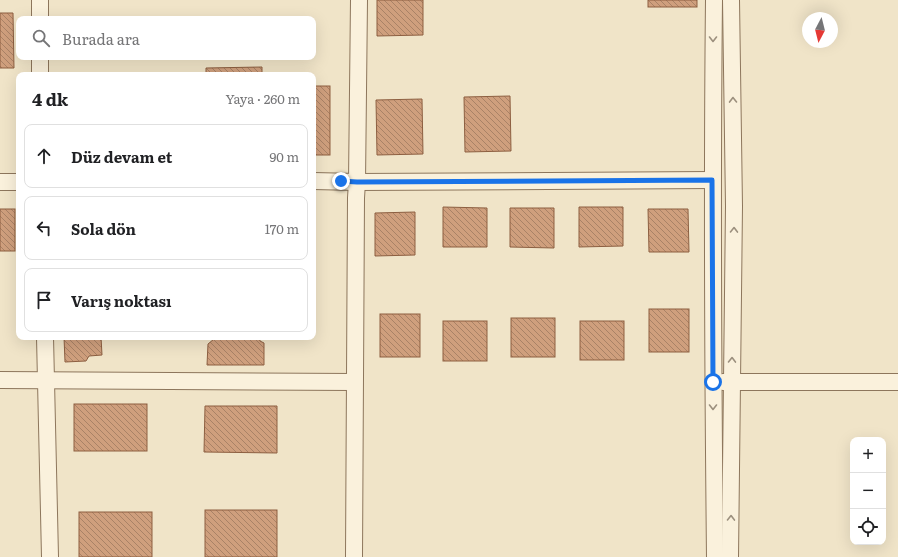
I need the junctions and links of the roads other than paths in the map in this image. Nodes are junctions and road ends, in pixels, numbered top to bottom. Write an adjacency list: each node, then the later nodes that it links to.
1 (40, 0): 5 (street)
2 (359, 0): 12 (street)
3 (714, 0): 8 (street, one-way to 8)
4 (731, 0): 18 (street, one-way to 4)
5 (40, 16)
6 (40, 60): 7 (street)
7 (40, 72)
8 (712, 180): 12 (street); 17 (street)
9 (316, 181): 12 (street)
10 (0, 182): 11 (street)
11 (16, 182)
12 (357, 182): 16 (street)
13 (46, 340): 15 (street)
14 (0, 380): 15 (street)
15 (47, 381): 16 (street); 20 (street)
16 (354, 382): 21 (street)
17 (713, 382): 18 (street); 22 (street, one-way to 22)
18 (732, 382): 19 (street); 23 (street, one-way to 18)
19 (898, 382)
20 (50, 557)
21 (354, 557)
22 (715, 557)
23 (730, 557)

